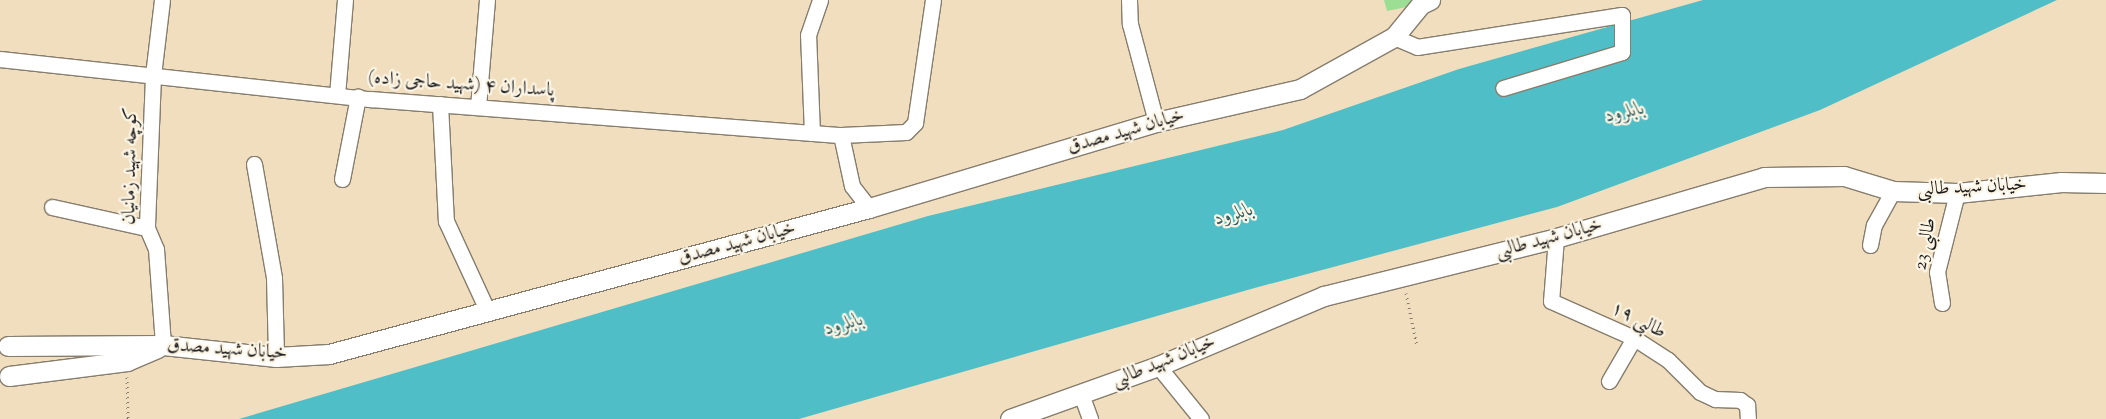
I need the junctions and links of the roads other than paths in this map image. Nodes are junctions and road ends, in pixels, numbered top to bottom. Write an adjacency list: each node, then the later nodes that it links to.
1 (162, 0): 10 (street, کوچه شهید زمانیان)
2 (345, 0): 12 (street)
3 (487, 0): 15 (street)
4 (820, 0): 17 (street)
5 (933, 0): 18 (street, پاسداران ۴ (شهید حاجی زاده))
6 (1128, 0): 16 (street)
7 (1424, 1): 8 (street, خیابان شهید مصدق)
8 (1394, 37): 11 (street); 16 (street, خیابان شهید مصدق)
9 (0, 60): 10 (street, پاسداران ۴ (شهید حاجی زاده))
10 (154, 76): 12 (street, پاسداران ۴ (شهید حاجی زاده)); 26 (street, کوچه شهید زمانیان)
11 (1503, 88)
12 (337, 95): 13 (street, پاسداران ۴ (شهید حاجی زاده))
13 (358, 98): 14 (street, پاسداران ۴ (شهید حاجی زاده)); 20 (street)
14 (440, 104): 15 (street, پاسداران ۴ (شهید حاجی زاده)); 30 (street)
15 (478, 107): 17 (street, پاسداران ۴ (شهید حاجی زاده))
16 (1156, 122): 25 (street, خیابان شهید مصدق)
17 (812, 133): 18 (street, پاسداران ۴ (شهید حاجی زاده))
18 (841, 135): 25 (street)
19 (254, 164): 34 (street)
20 (342, 179)
21 (2106, 183): 23 (street, خیابان شهید طالبی)
22 (1893, 190): 23 (street, خیابان شهید طالبی); 27 (street, خیابان شهید طالبی); 28 (street)
23 (1957, 193): 29 (street, طالبی 23)
24 (52, 207): 26 (street)
25 (869, 208): 30 (street, خیابان شهید مصدق)
26 (147, 228): 33 (street, کوچه شهید زمانیان)
27 (1556, 238): 31 (street, طالبی ۱۹); 35 (street, خیابان شهید طالبی)
28 (1870, 245)
29 (1942, 303)
30 (488, 312): 34 (street, خیابان شهید مصدق)
31 (1634, 338): 37 (street); 39 (street, طالبی ۱۹)
32 (4, 344): 33 (street, خیابان شهید مصدق); 36 (street)
33 (163, 345): 34 (street, خیابان شهید مصدق); 36 (street)
34 (276, 357)
35 (1158, 366): 38 (street, خیابان شهید طالبی); 42 (street)
36 (4, 379)
37 (1609, 381)
38 (1081, 394): 40 (street, خیابان شهید طالبی); 41 (street)
39 (1748, 416)
40 (1010, 419)
41 (1090, 419)
42 (1201, 419)

